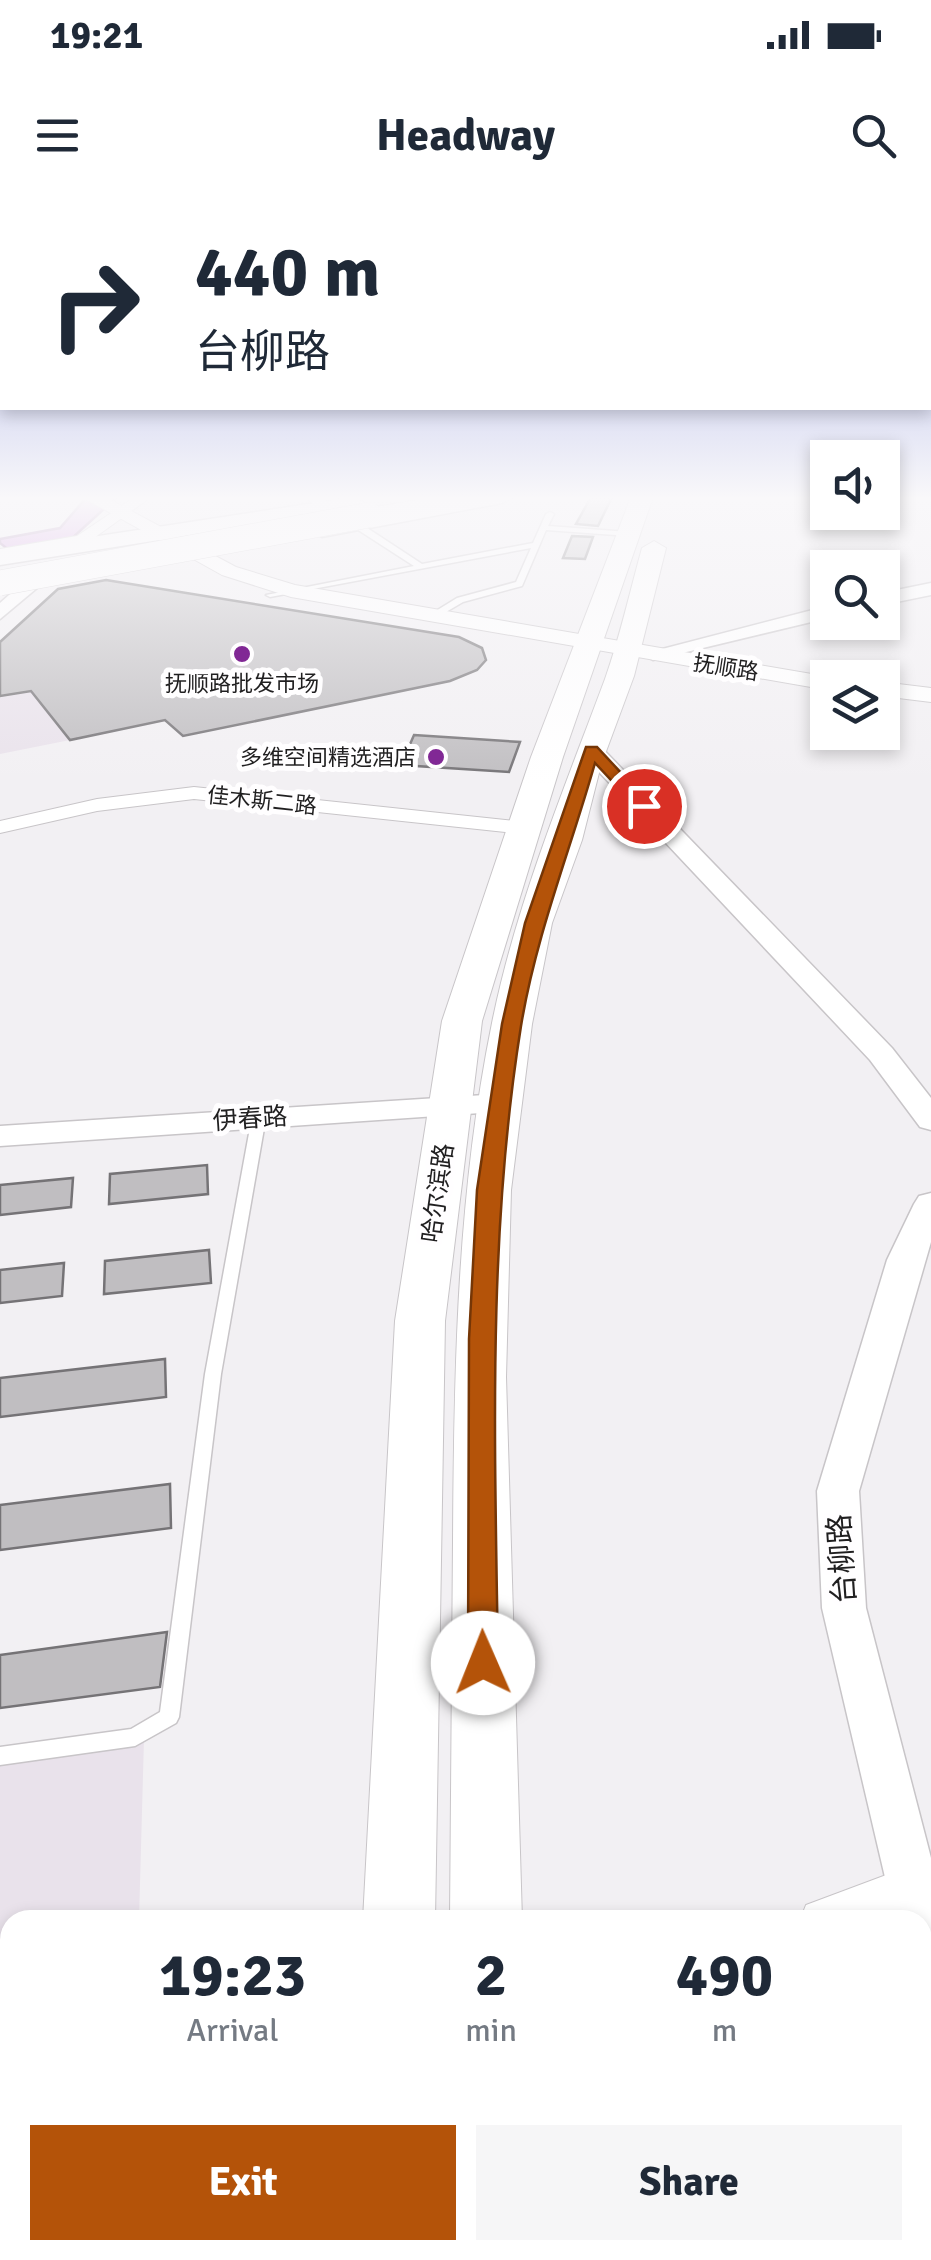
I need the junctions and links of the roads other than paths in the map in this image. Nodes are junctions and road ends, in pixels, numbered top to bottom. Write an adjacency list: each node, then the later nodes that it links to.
1 (281, 593): 6 (main road, 抚顺路); 9 (main road, 抚顺路)
2 (487, 593): 6 (lane)
3 (608, 593): 5 (highway, 哈尔滨路)
4 (642, 593): 10 (highway, 哈尔滨路)
5 (602, 610): 8 (main road); 9 (highway, 哈尔滨路)
6 (434, 616): 8 (main road, 抚顺路)
7 (810, 616): 10 (street)
8 (514, 628): 9 (main road, 抚顺路)
9 (590, 644): 10 (main road, 抚顺路); 17 (highway, 哈尔滨路)
10 (633, 660): 11 (main road); 11 (main road, 抚顺路); 15 (highway, 哈尔滨路)
11 (694, 662): 12 (main road, 抚顺路)
12 (810, 680)
13 (900, 691): 14 (main road)
14 (931, 695)
15 (591, 750): 18 (highway, 哈尔滨路); 20 (street)
16 (0, 826): 17 (street, 佳木斯二路)
17 (525, 828): 18 (highway, 哈尔滨路)
18 (474, 1105): 19 (street, 伊春路); 25 (highway, 哈尔滨路); 26 (highway, 哈尔滨路)
19 (259, 1117): 21 (street, 伊春路); 23 (lane)
20 (931, 1120)
21 (0, 1136)
22 (931, 1204): 24 (street, 台柳路)
23 (0, 1756)
24 (922, 1905): 27 (street)
25 (399, 1910)
26 (486, 1910)
27 (889, 1910)

